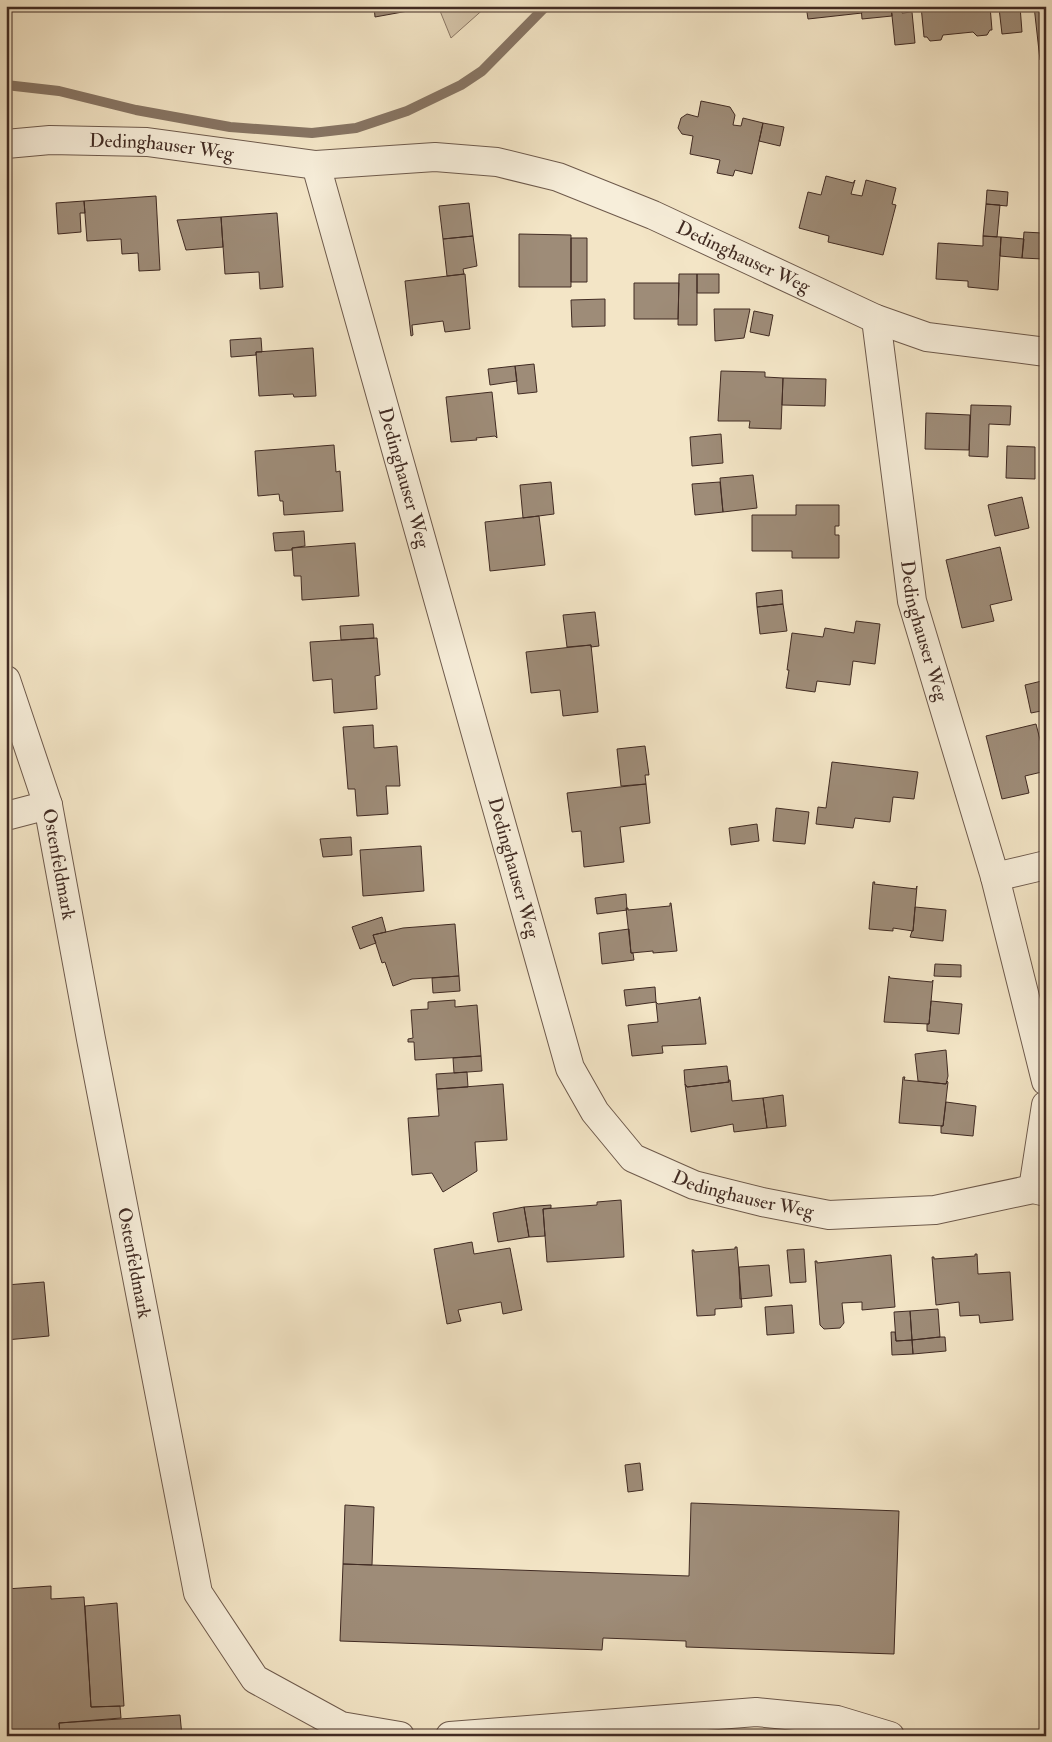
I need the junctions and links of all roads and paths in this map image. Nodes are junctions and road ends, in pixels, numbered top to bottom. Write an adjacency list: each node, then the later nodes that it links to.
1 (6, 144): 2 (street, Dedinghauser Weg)
2 (316, 164): 3 (street, Dedinghauser Weg); 12 (street, Dedinghauser Weg)
3 (876, 319): 4 (street, Dedinghauser Weg); 9 (street, Dedinghauser Weg)
4 (1046, 352)
5 (6, 680): 6 (street, Ostenfeldmark)
6 (48, 805): 7 (street); 13 (street, Ostenfeldmark)
7 (6, 816)
8 (1046, 865): 9 (street)
9 (995, 877): 10 (street, Dedinghauser Weg)
10 (1046, 1081)
11 (1046, 1105): 12 (street, Dedinghauser Weg)
12 (1040, 1191)
13 (400, 1736)
14 (450, 1736): 15 (street)
15 (890, 1736)

